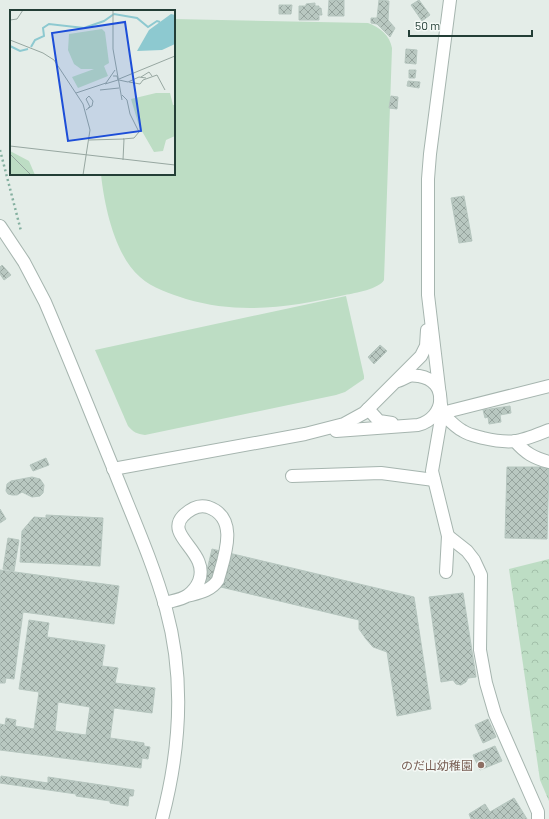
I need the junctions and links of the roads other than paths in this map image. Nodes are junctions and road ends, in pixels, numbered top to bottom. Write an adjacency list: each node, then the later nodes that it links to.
1 (450, 0): 3 (street)
2 (0, 226): 14 (street)
3 (428, 295): 5 (street); 6 (street)
4 (549, 386): 8 (street)
5 (385, 392): 6 (street); 7 (street)
6 (440, 396): 8 (street); 9 (street)
7 (368, 409): 9 (street); 11 (street)
8 (442, 412): 12 (street); 16 (street)
9 (403, 426): 11 (street)
10 (549, 430): 12 (street)
11 (305, 434): 14 (street)
12 (515, 441): 13 (street)
13 (549, 462)
14 (113, 469): 20 (street)
15 (292, 476): 16 (street)
16 (434, 480): 17 (street)
17 (448, 536): 18 (street); 22 (street)
18 (446, 572)
19 (187, 596): 19 (street); 20 (street)
20 (164, 603): 21 (street)
21 (162, 819)
22 (538, 819)

